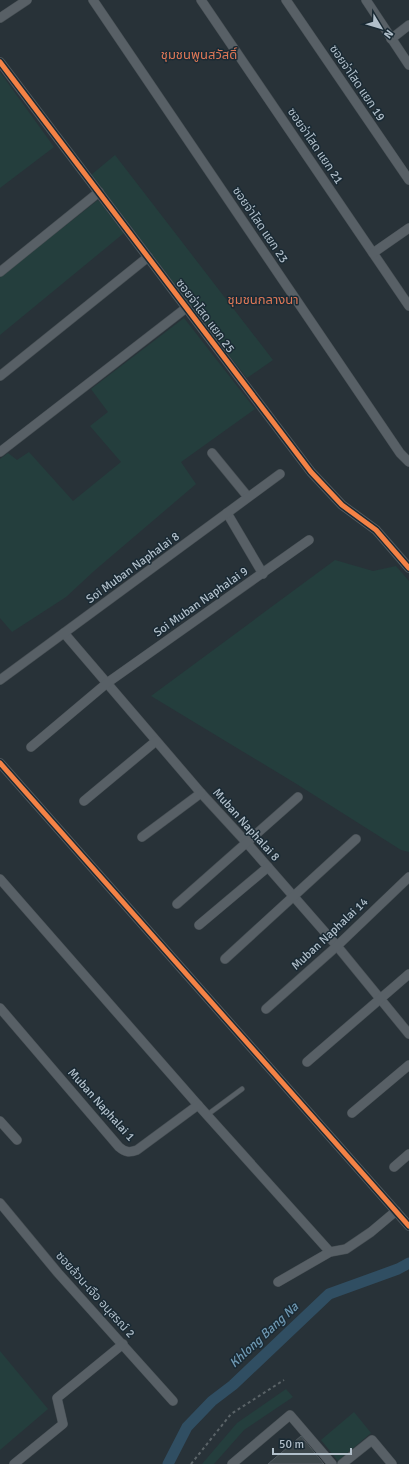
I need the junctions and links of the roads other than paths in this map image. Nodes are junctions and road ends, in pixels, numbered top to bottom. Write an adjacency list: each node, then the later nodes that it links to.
1 (27, 0): 6 (street)
2 (93, 0): 22 (street, ซอยจ่าโสด แยก 23)
3 (201, 0): 14 (street, ซอยจ่าโสด แยก 21)
4 (286, 0): 11 (street, ซอยจ่าโสด แยก 19)
5 (366, 0): 8 (street)
6 (0, 18)
7 (409, 25): 8 (street)
8 (391, 39): 10 (street)
9 (0, 62): 12 (street, ซอยจ่าโสด แยก 25)
10 (409, 65)
11 (409, 180)
12 (99, 192): 15 (street, ซอยจ่าโสด แยก 25); 16 (street)
13 (409, 228): 14 (street)
14 (373, 253): 17 (street, ซอยจ่าโสด แยก 21)
15 (148, 257): 18 (street, ซอยจ่าโสด แยก 25); 19 (street)
16 (0, 272)
17 (409, 306)
18 (186, 308): 20 (street); 27 (street, ซอยจ่าโสด แยก 25)
19 (0, 376)
20 (0, 452)
21 (212, 453): 24 (street)
22 (409, 462)
23 (280, 474): 24 (street, Soi Muban Naphalai 8)
24 (248, 497): 25 (street, Soi Muban Naphalai 8)
25 (227, 513): 28 (street); 29 (street, Soi Muban Naphalai 8)
26 (309, 540): 28 (street, Soi Muban Naphalai 9)
27 (409, 568)
28 (263, 574): 31 (street, Soi Muban Naphalai 9)
29 (64, 633): 30 (street, Soi Muban Naphalai 8); 31 (street, Muban Naphalai 8)
30 (0, 680)
31 (107, 683): 32 (street, Muban Naphalai 8); 33 (street, Soi Muban Naphalai 9)
32 (156, 740): 35 (street, Muban Naphalai 8); 37 (street)
33 (31, 747)
34 (0, 763): 65 (street)
35 (201, 793): 38 (street); 40 (street, Muban Naphalai 8)
36 (298, 797): 40 (street)
37 (84, 801)
38 (142, 837)
39 (356, 839): 44 (street)
40 (246, 842): 41 (street, Muban Naphalai 8); 45 (street)
41 (268, 867): 44 (street, Muban Naphalai 8); 46 (street)
42 (409, 876): 47 (street, Muban Naphalai 14)
43 (0, 879): 57 (street)
44 (293, 897): 47 (street, Muban Naphalai 8); 48 (street)
45 (177, 904)
46 (199, 925)
47 (337, 946): 50 (street, Muban Naphalai 8); 52 (street, Muban Naphalai 14)
48 (225, 959)
49 (409, 974): 50 (street)
50 (380, 1000): 53 (street, Muban Naphalai 8); 54 (street)
51 (0, 1008): 57 (street, Muban Naphalai 1)
52 (266, 1009)
53 (409, 1034)
54 (307, 1062)
55 (409, 1065): 58 (street)
56 (242, 1089): 59 (lane)
57 (198, 1105): 59 (street)
58 (352, 1113)
59 (207, 1115): 67 (street)
60 (0, 1120): 61 (street)
61 (17, 1140)
62 (409, 1154): 63 (street)
63 (394, 1166)
64 (0, 1203): 69 (street, ซอยล้วน-เจือ อนุสรณ์ 2)
65 (396, 1211): 66 (street); 67 (street)
66 (409, 1226)
67 (330, 1252): 68 (street)
68 (278, 1282)
69 (123, 1344): 70 (street, ซอยล้วน-เจือ อนุสรณ์ 2); 71 (street)
70 (173, 1401)
71 (14, 1464)
72 (232, 1464): 73 (street)
73 (332, 1464)
74 (342, 1464): 75 (street)
75 (392, 1464)

